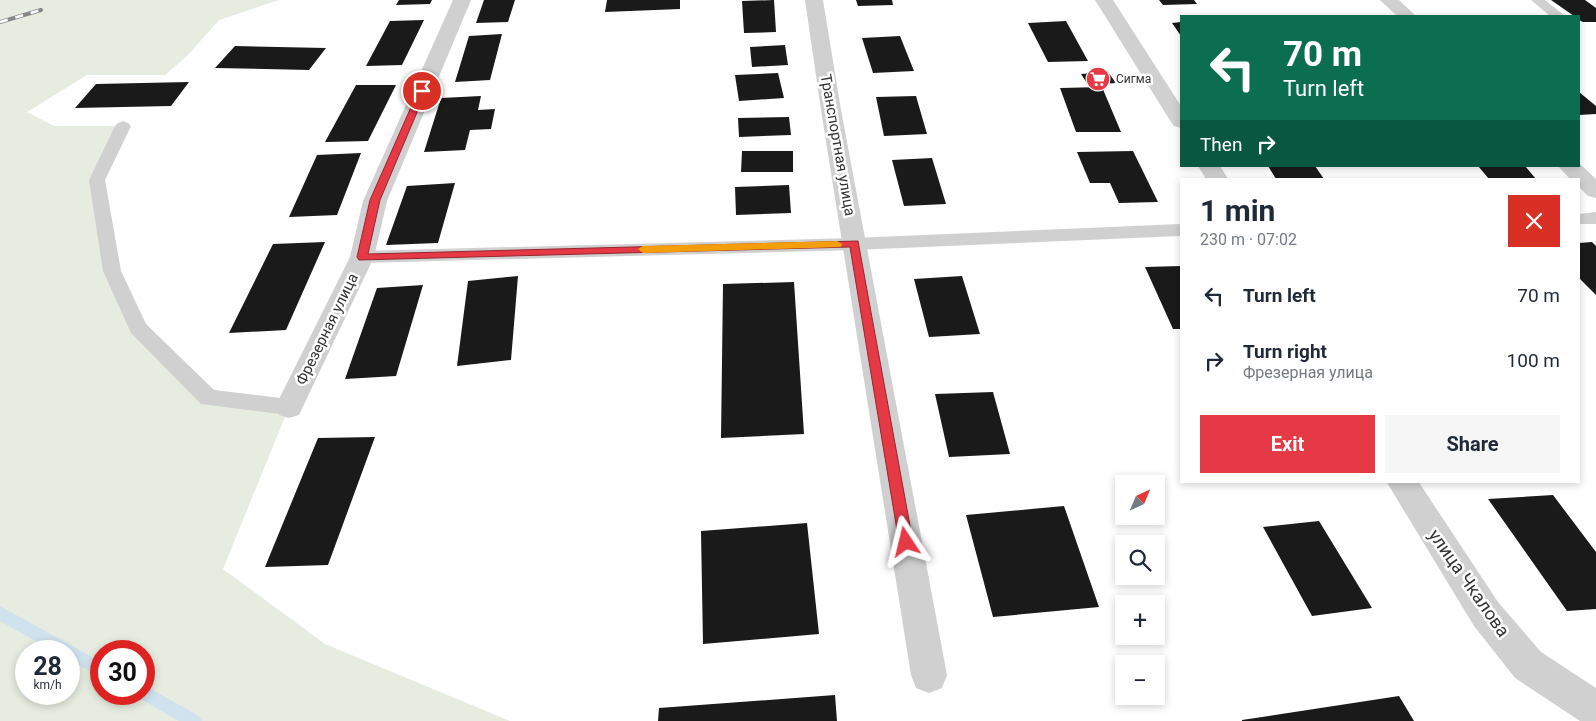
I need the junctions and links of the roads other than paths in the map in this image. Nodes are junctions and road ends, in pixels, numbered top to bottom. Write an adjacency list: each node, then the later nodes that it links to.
1 (462, 0): 18 (street, Фрезерная улица)
2 (814, 0): 17 (street, Транспортная улица)
3 (1104, 0): 8 (street)
4 (1389, 0): 6 (street)
5 (1537, 0): 7 (lane)
6 (1406, 15)
7 (1557, 15)
8 (1180, 120)
9 (123, 126): 19 (lane)
10 (1210, 167): 12 (street)
11 (1570, 167): 13 (street)
12 (1216, 178)
13 (1596, 191)
14 (1596, 218): 15 (lane)
15 (1580, 219)
16 (1180, 230): 17 (lane)
17 (854, 244): 18 (lane); 21 (street, Транспортная улица)
18 (362, 257): 19 (street, Фрезерная улица)
19 (289, 407)
20 (1401, 483): 22 (street, улица Чкалова)
21 (929, 675)
22 (1596, 710)

